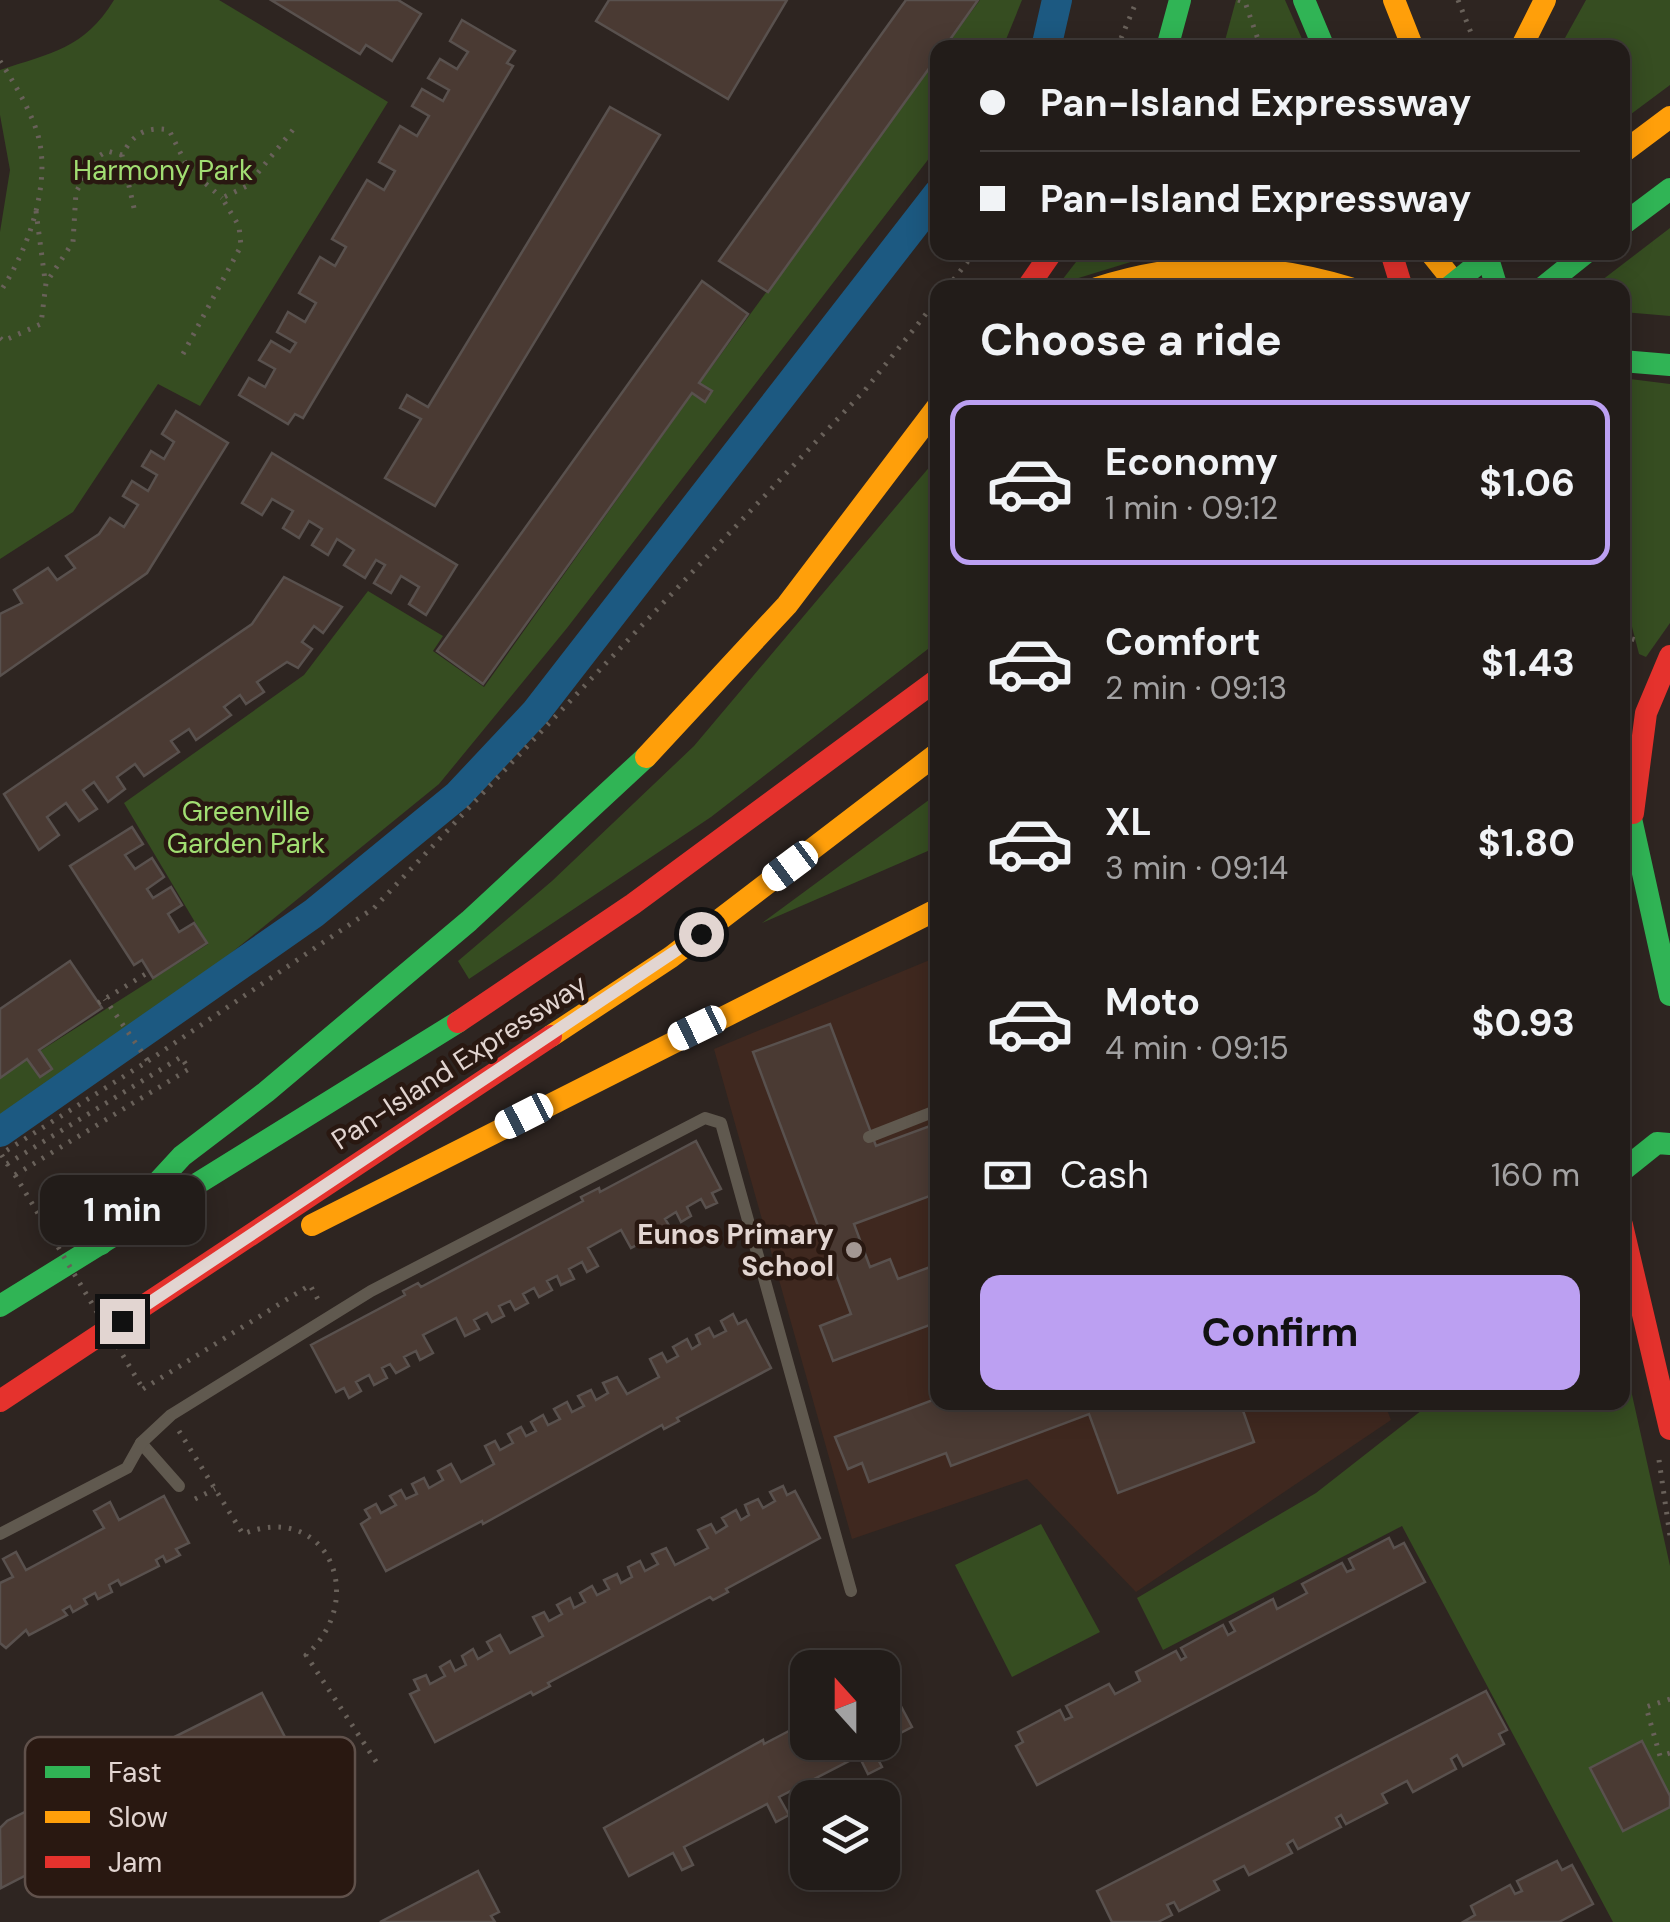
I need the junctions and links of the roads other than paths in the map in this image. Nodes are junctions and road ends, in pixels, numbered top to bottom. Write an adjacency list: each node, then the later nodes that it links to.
1 (1180, 0): 5 (highway)
2 (1304, 0): 6 (highway)
3 (1394, 0): 7 (highway)
4 (1545, 0): 8 (highway)
5 (1169, 40)
6 (1321, 40)
7 (1410, 40)
8 (1526, 40)
9 (1670, 116): 10 (highway)
10 (1630, 147)
11 (1670, 189): 12 (highway)
12 (1630, 219)
13 (1478, 260): 15 (highway, bridge)
14 (1577, 260): 18 (highway)
15 (1450, 278)
16 (1118, 280): 17 (highway)
17 (1321, 280)
18 (1552, 280)
19 (1630, 362): 20 (highway)
20 (1670, 365)
21 (930, 416): 33 (highway)
22 (1670, 656): 26 (highway)
23 (930, 684): 33 (highway, Pan-Island Expressway)
24 (930, 759): 35 (highway, Pan-Island Expressway)
25 (1630, 810): 26 (highway)
26 (1632, 818): 28 (highway)
27 (930, 913): 35 (highway)
28 (1670, 995)
29 (930, 1113): 30 (lane)
30 (870, 1136)
31 (1670, 1144): 32 (highway)
32 (1630, 1165)
33 (101, 1244): 36 (highway, Pan-Island Expressway)
34 (1630, 1259): 38 (highway)
35 (152, 1301): 37 (highway, Pan-Island Expressway)
36 (0, 1306)
37 (0, 1401)
38 (1670, 1428)
39 (142, 1443): 40 (lane); 41 (lane); 42 (lane)
40 (179, 1486)
41 (0, 1534)
42 (851, 1591)

